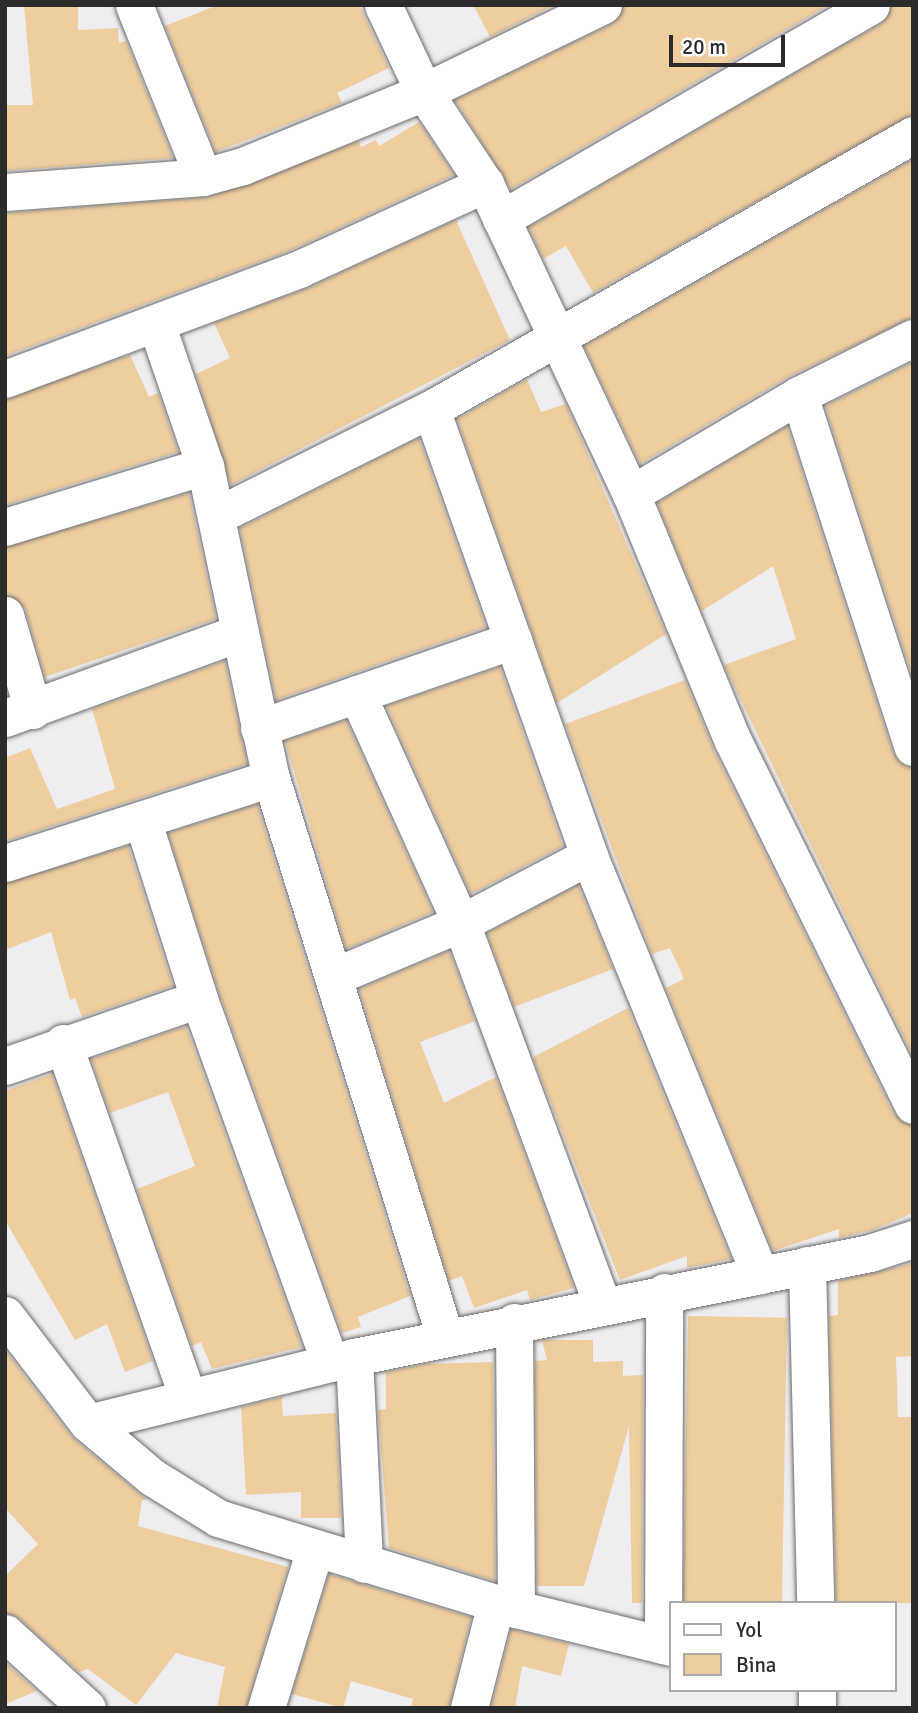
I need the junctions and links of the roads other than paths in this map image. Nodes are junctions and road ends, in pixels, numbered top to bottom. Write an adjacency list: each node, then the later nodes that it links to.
1 (134, 5): 7 (street)
2 (383, 5): 5 (street)
3 (603, 5): 5 (street)
4 (871, 5): 10 (street)
5 (424, 92): 7 (street); 8 (street)
6 (913, 135): 12 (street)
7 (203, 177): 9 (street)
8 (485, 184): 10 (street); 11 (street)
9 (5, 192)
10 (501, 219): 12 (street)
11 (157, 327): 14 (street); 17 (street)
12 (558, 338): 16 (street); 18 (street)
13 (913, 338): 15 (street)
14 (5, 379)
15 (799, 395): 18 (street); 27 (street)
16 (431, 409): 19 (street); 23 (street)
17 (205, 466): 19 (street); 20 (street)
18 (631, 494): 37 (street)
19 (216, 516): 22 (street)
20 (5, 527)
21 (5, 615): 25 (street)
22 (239, 633): 25 (street); 26 (street)
23 (513, 640): 24 (street); 30 (street)
24 (357, 694): 26 (street); 32 (street)
25 (19, 714)
26 (259, 728): 28 (street)
27 (913, 747)
28 (271, 778): 29 (street); 33 (street)
29 (143, 822): 31 (street); 34 (street)
30 (589, 856): 32 (street); 40 (street)
31 (5, 863)
32 (461, 923): 33 (street); 42 (street)
33 (335, 976): 45 (street)
34 (199, 999): 35 (street); 46 (street)
35 (63, 1043): 36 (street); 47 (street)
36 (5, 1066)
37 (913, 1105)
38 (913, 1239): 39 (street)
39 (807, 1265): 40 (street); 51 (street)
40 (760, 1275): 41 (street)
41 (664, 1292): 42 (street); 54 (street)
42 (602, 1304): 44 (street)
43 (5, 1315): 48 (street)
44 (514, 1322): 45 (street); 52 (street)
45 (445, 1337): 46 (street)
46 (342, 1360): 47 (street); 50 (street)
47 (188, 1398): 48 (street)
48 (88, 1423): 49 (street)
49 (315, 1549): 50 (street); 56 (street)
50 (364, 1564): 52 (street)
51 (815, 1601)
52 (506, 1606): 54 (street); 57 (street)
53 (5, 1633): 55 (street)
54 (667, 1646)
55 (86, 1708)
56 (266, 1708)
57 (469, 1708)

